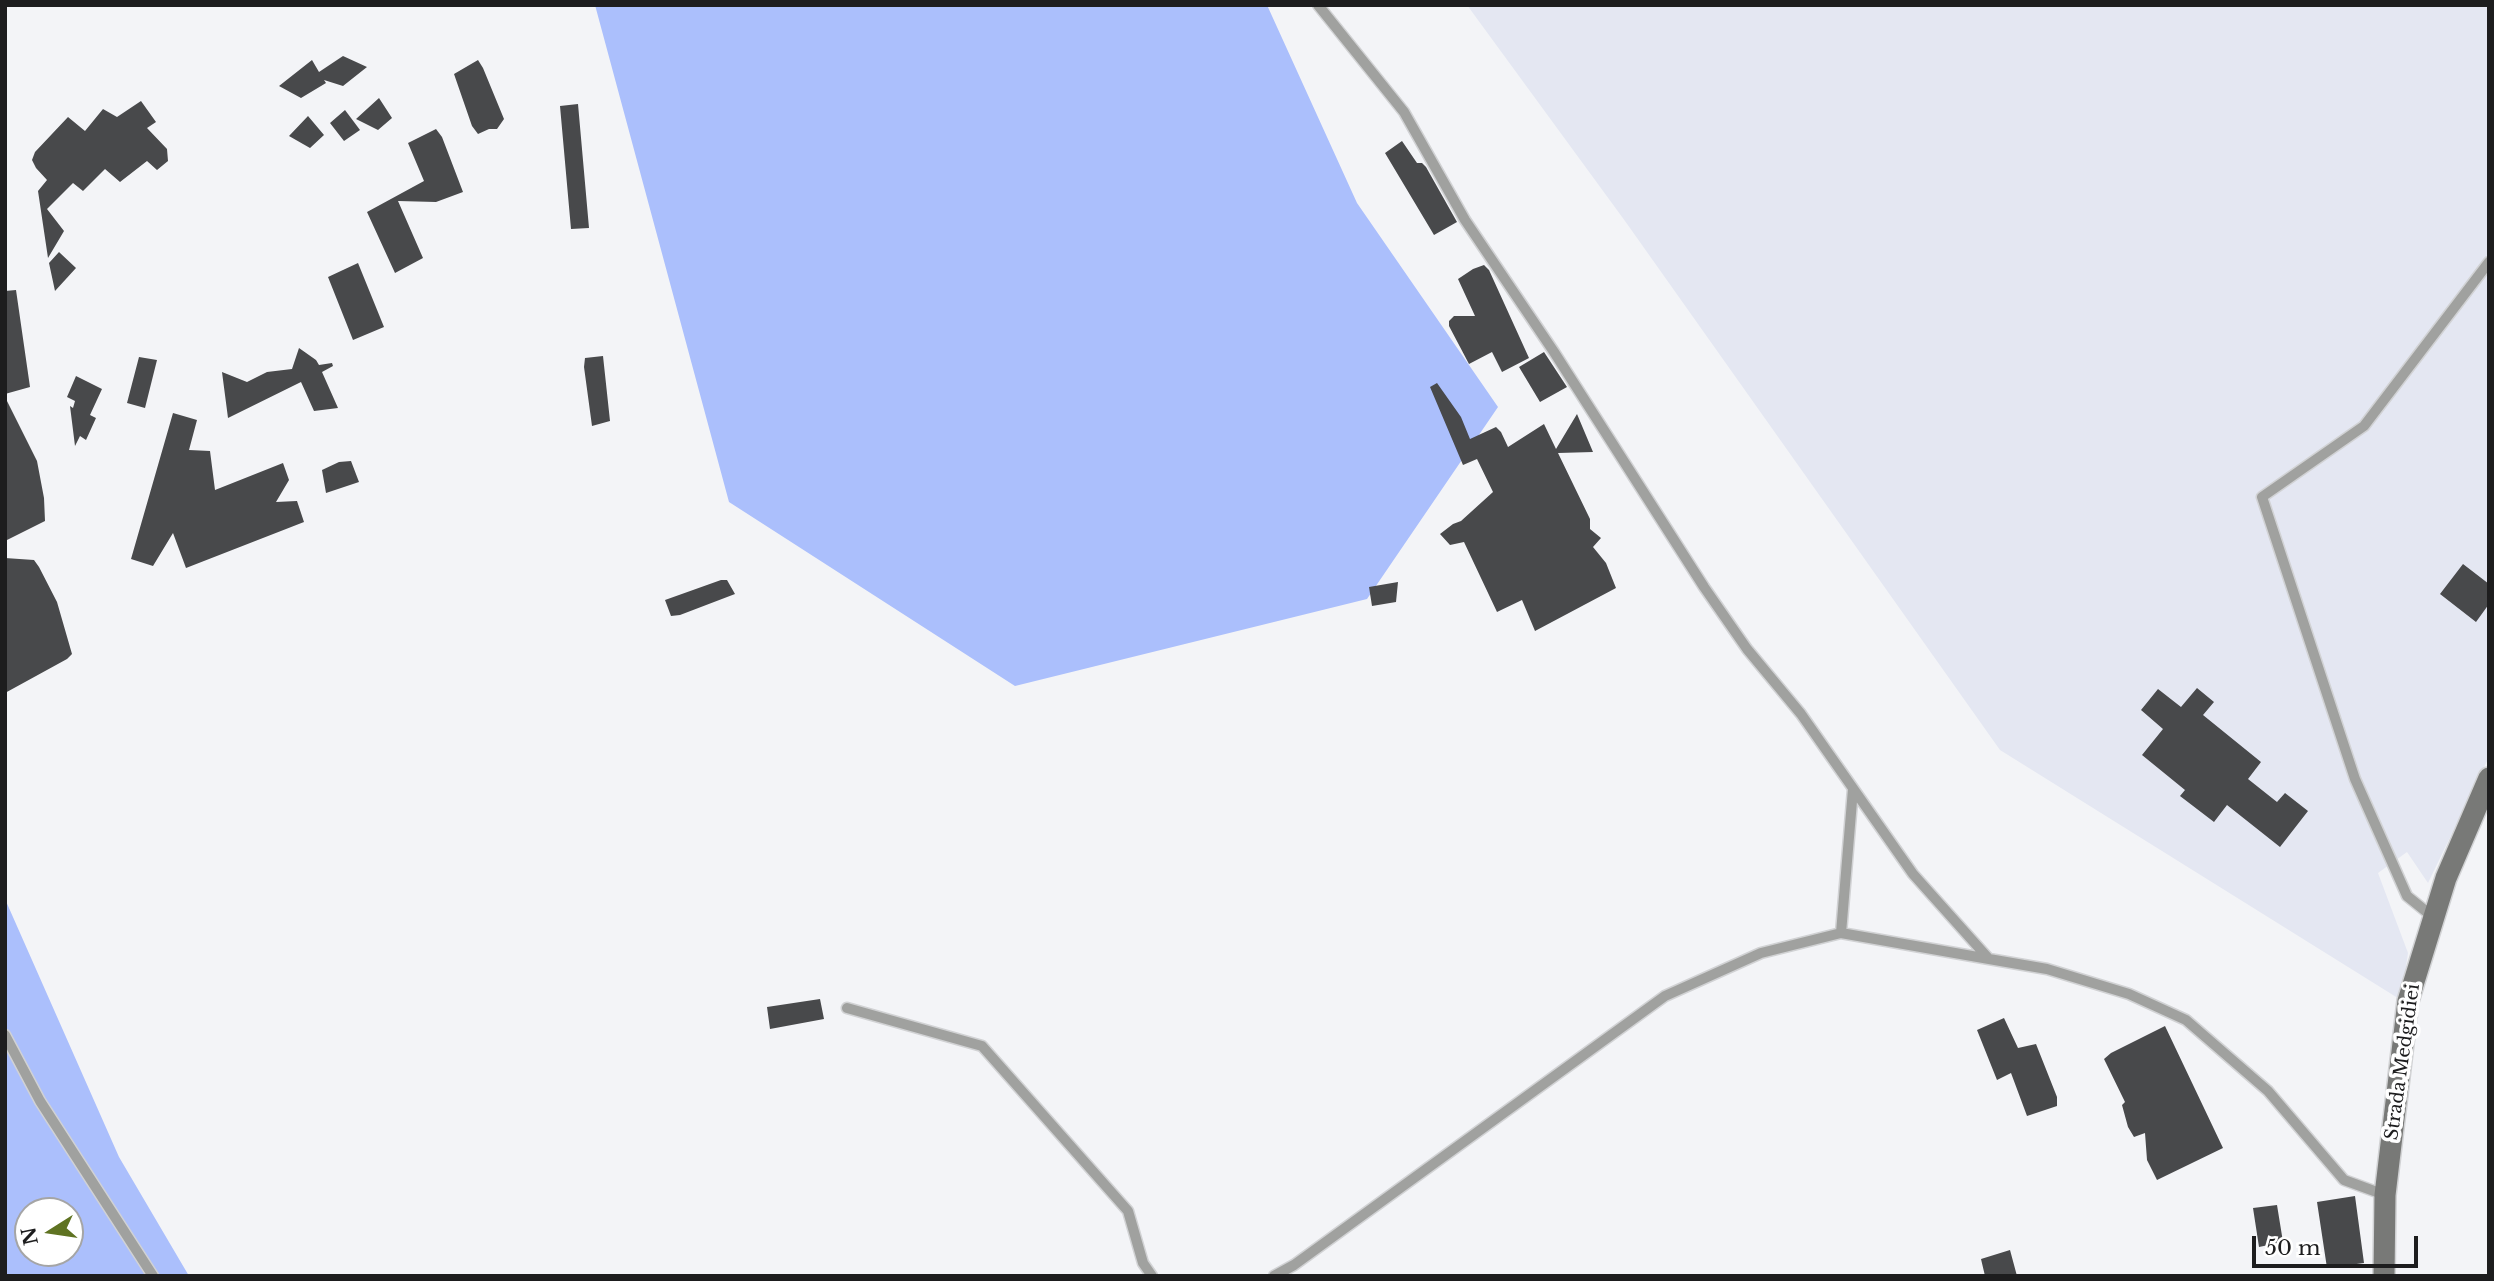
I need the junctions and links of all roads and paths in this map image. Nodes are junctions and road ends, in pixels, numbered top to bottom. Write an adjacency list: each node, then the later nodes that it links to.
1 (1318, 5): 4 (lane)
2 (2489, 262): 5 (lane)
3 (2489, 778): 5 (main road, Strada Medgidiei)
4 (1853, 789): 6 (lane); 7 (lane)
5 (2433, 917): 10 (main road, Strada Medgidiei)
6 (1841, 933): 7 (lane); 13 (lane)
7 (1989, 959): 10 (lane)
8 (847, 1008): 12 (lane)
9 (5, 1035): 11 (lane)
10 (2385, 1195): 14 (main road, Strada Medgidiei)
11 (153, 1276)
12 (1152, 1276)
13 (1275, 1276)
14 (2385, 1276)

